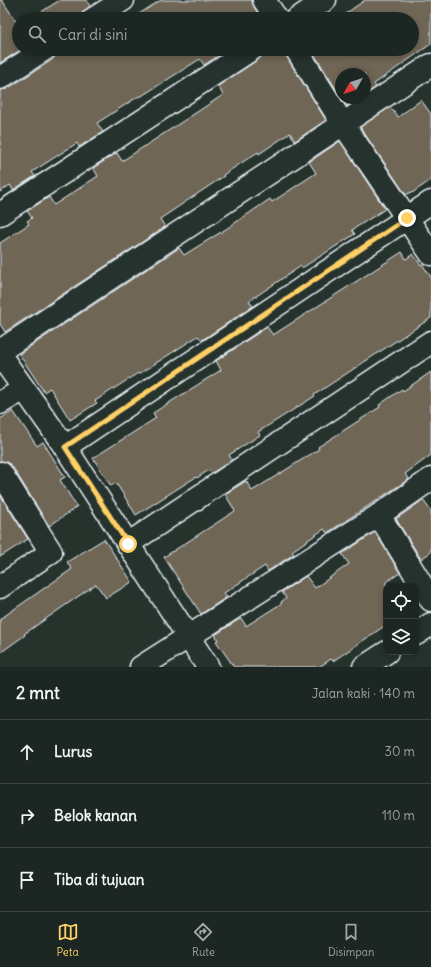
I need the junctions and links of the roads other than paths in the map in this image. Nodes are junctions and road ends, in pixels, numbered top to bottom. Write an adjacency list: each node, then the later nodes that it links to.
1 (123, 0): 4 (street)
2 (264, 0): 5 (street)
3 (325, 0): 6 (street)
4 (104, 12)
5 (272, 12)
6 (307, 12)
7 (34, 56): 11 (street)
8 (241, 56): 14 (street)
9 (300, 56): 12 (street)
10 (431, 64): 12 (street)
11 (0, 78)
12 (343, 124): 15 (street); 18 (street)
13 (431, 202): 15 (street)
14 (0, 214)
15 (407, 218): 16 (street); 22 (street)
16 (431, 254)
17 (431, 342): 26 (street)
18 (0, 351)
19 (0, 355): 20 (street)
20 (24, 389): 21 (street); 22 (street)
21 (0, 404)
22 (65, 447): 26 (street)
23 (1, 473): 27 (street)
24 (431, 479): 25 (street)
25 (379, 515): 28 (street); 31 (street)
26 (128, 544): 31 (street)
27 (0, 587)
28 (431, 600)
29 (431, 624): 30 (street)
30 (419, 632)
31 (189, 637): 33 (street); 34 (street)
32 (383, 655): 35 (street)
33 (140, 667)
34 (208, 667)
35 (364, 667)

